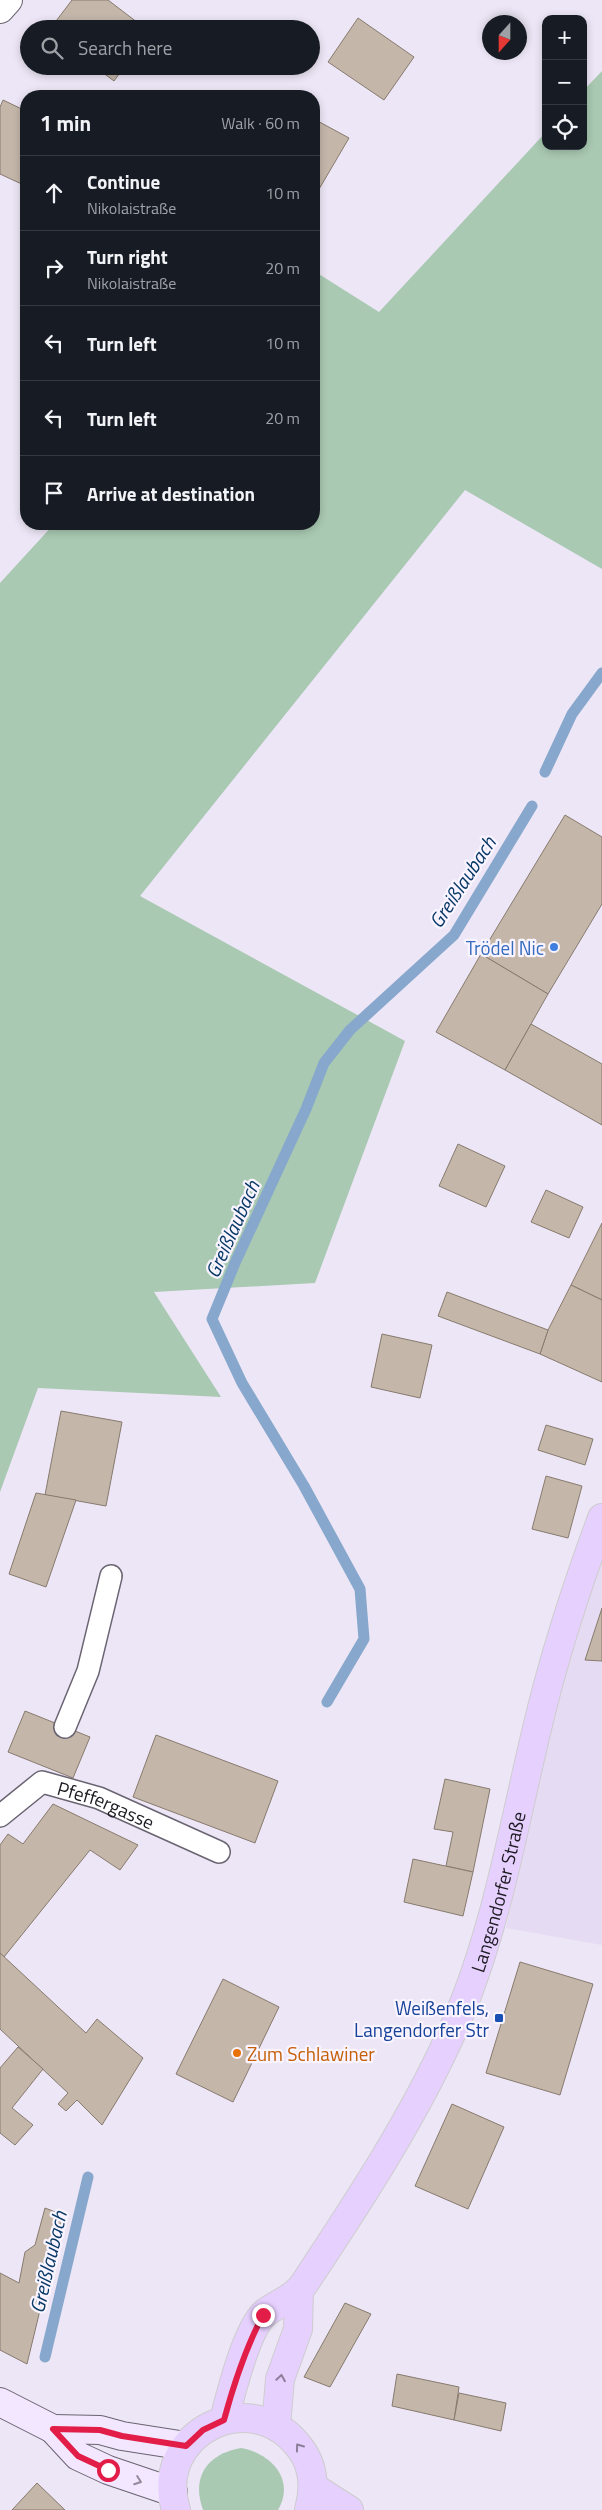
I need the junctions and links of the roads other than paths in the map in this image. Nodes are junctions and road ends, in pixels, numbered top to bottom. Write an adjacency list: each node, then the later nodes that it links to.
1 (8, 0): 2 (street)
2 (0, 9)
3 (602, 1518): 8 (main road, Langendorfer Straße)
4 (111, 1576): 5 (lane)
5 (65, 1727)
6 (0, 1816): 7 (lane, Pfeffergasse)
7 (219, 1852)
8 (299, 2291): 10 (main road, Langendorfer Straße); 11 (main road, one-way to 8)
9 (0, 2402): 12 (main road)
10 (224, 2420): 11 (main road); 13 (main road)
11 (276, 2426): 14 (main road, one-way to 11)
12 (53, 2429): 13 (main road); 15 (main road, one-way to 15)
13 (186, 2446): 15 (main road)
14 (311, 2498): 16 (main road)
15 (175, 2501)
16 (349, 2510)

